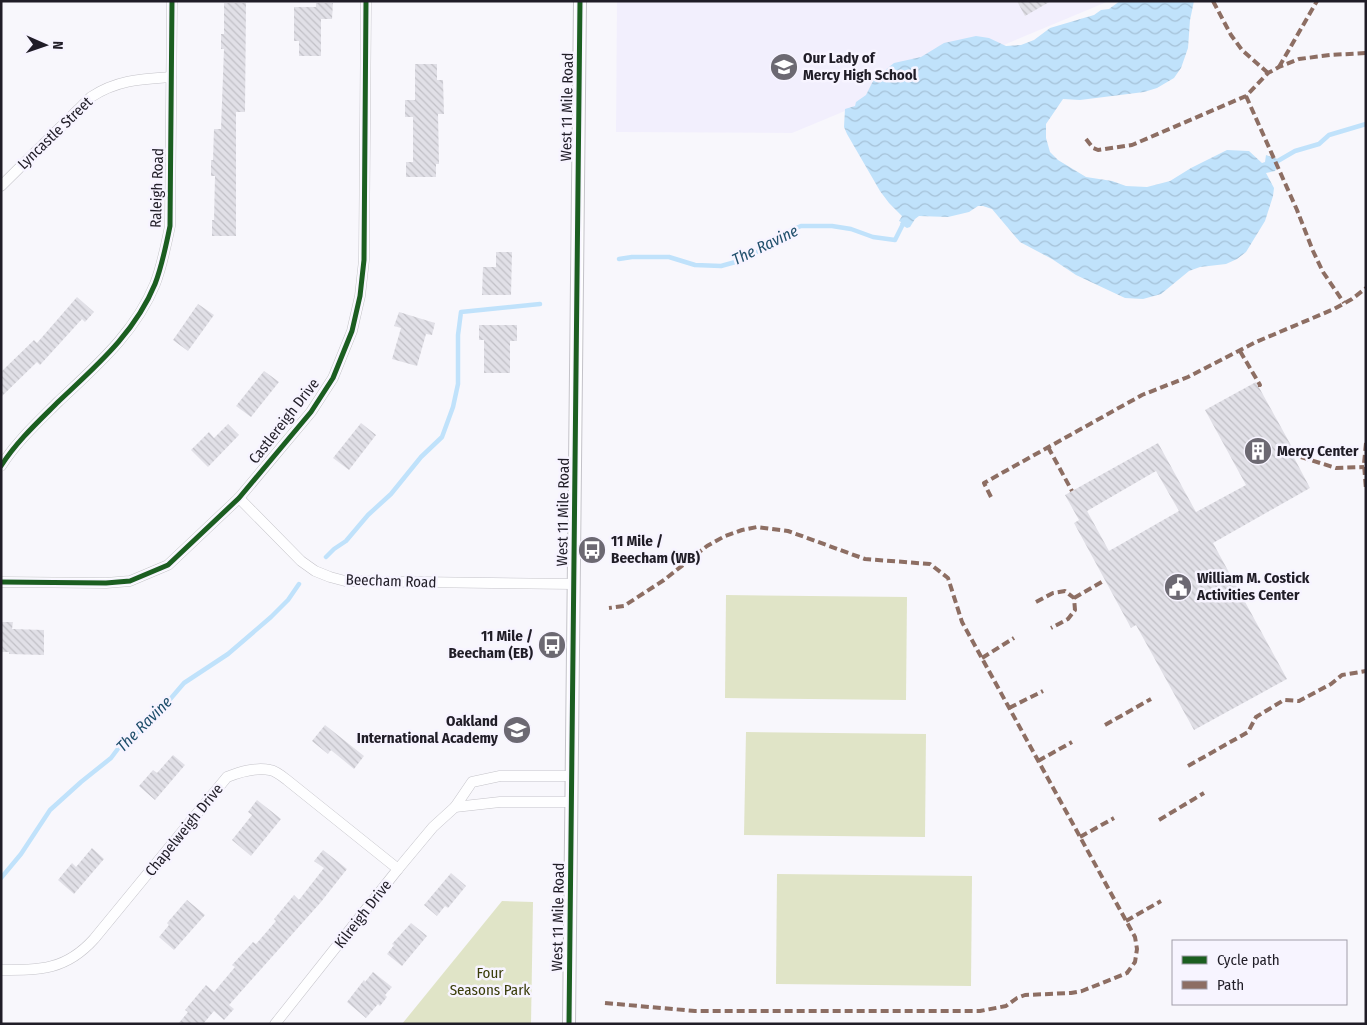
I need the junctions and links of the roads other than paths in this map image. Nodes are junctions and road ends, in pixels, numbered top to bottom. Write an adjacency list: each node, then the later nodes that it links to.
1 (172, 1): 4 (street, Raleigh Road)
2 (366, 1): 7 (street, Castlereigh Drive)
3 (580, 1): 9 (street, West 11 Mile Road)
4 (171, 77): 5 (street, Lyncastle Street); 6 (street, Raleigh Road)
5 (1, 186)
6 (1, 466)
7 (239, 498): 8 (street, Castlereigh Drive); 9 (street, Beecham Road)
8 (1, 582)
9 (574, 584): 10 (street, West 11 Mile Road)
10 (572, 776): 11 (street, West 11 Mile Road); 12 (street, Kilreigh Drive)
11 (572, 802): 12 (street); 16 (street, West 11 Mile Road)
12 (455, 807): 13 (street, Kilreigh Drive)
13 (398, 869): 14 (street, Chapelweigh Drive); 15 (street, Kilreigh Drive)
14 (1, 970)
15 (275, 1024)
16 (569, 1024)

